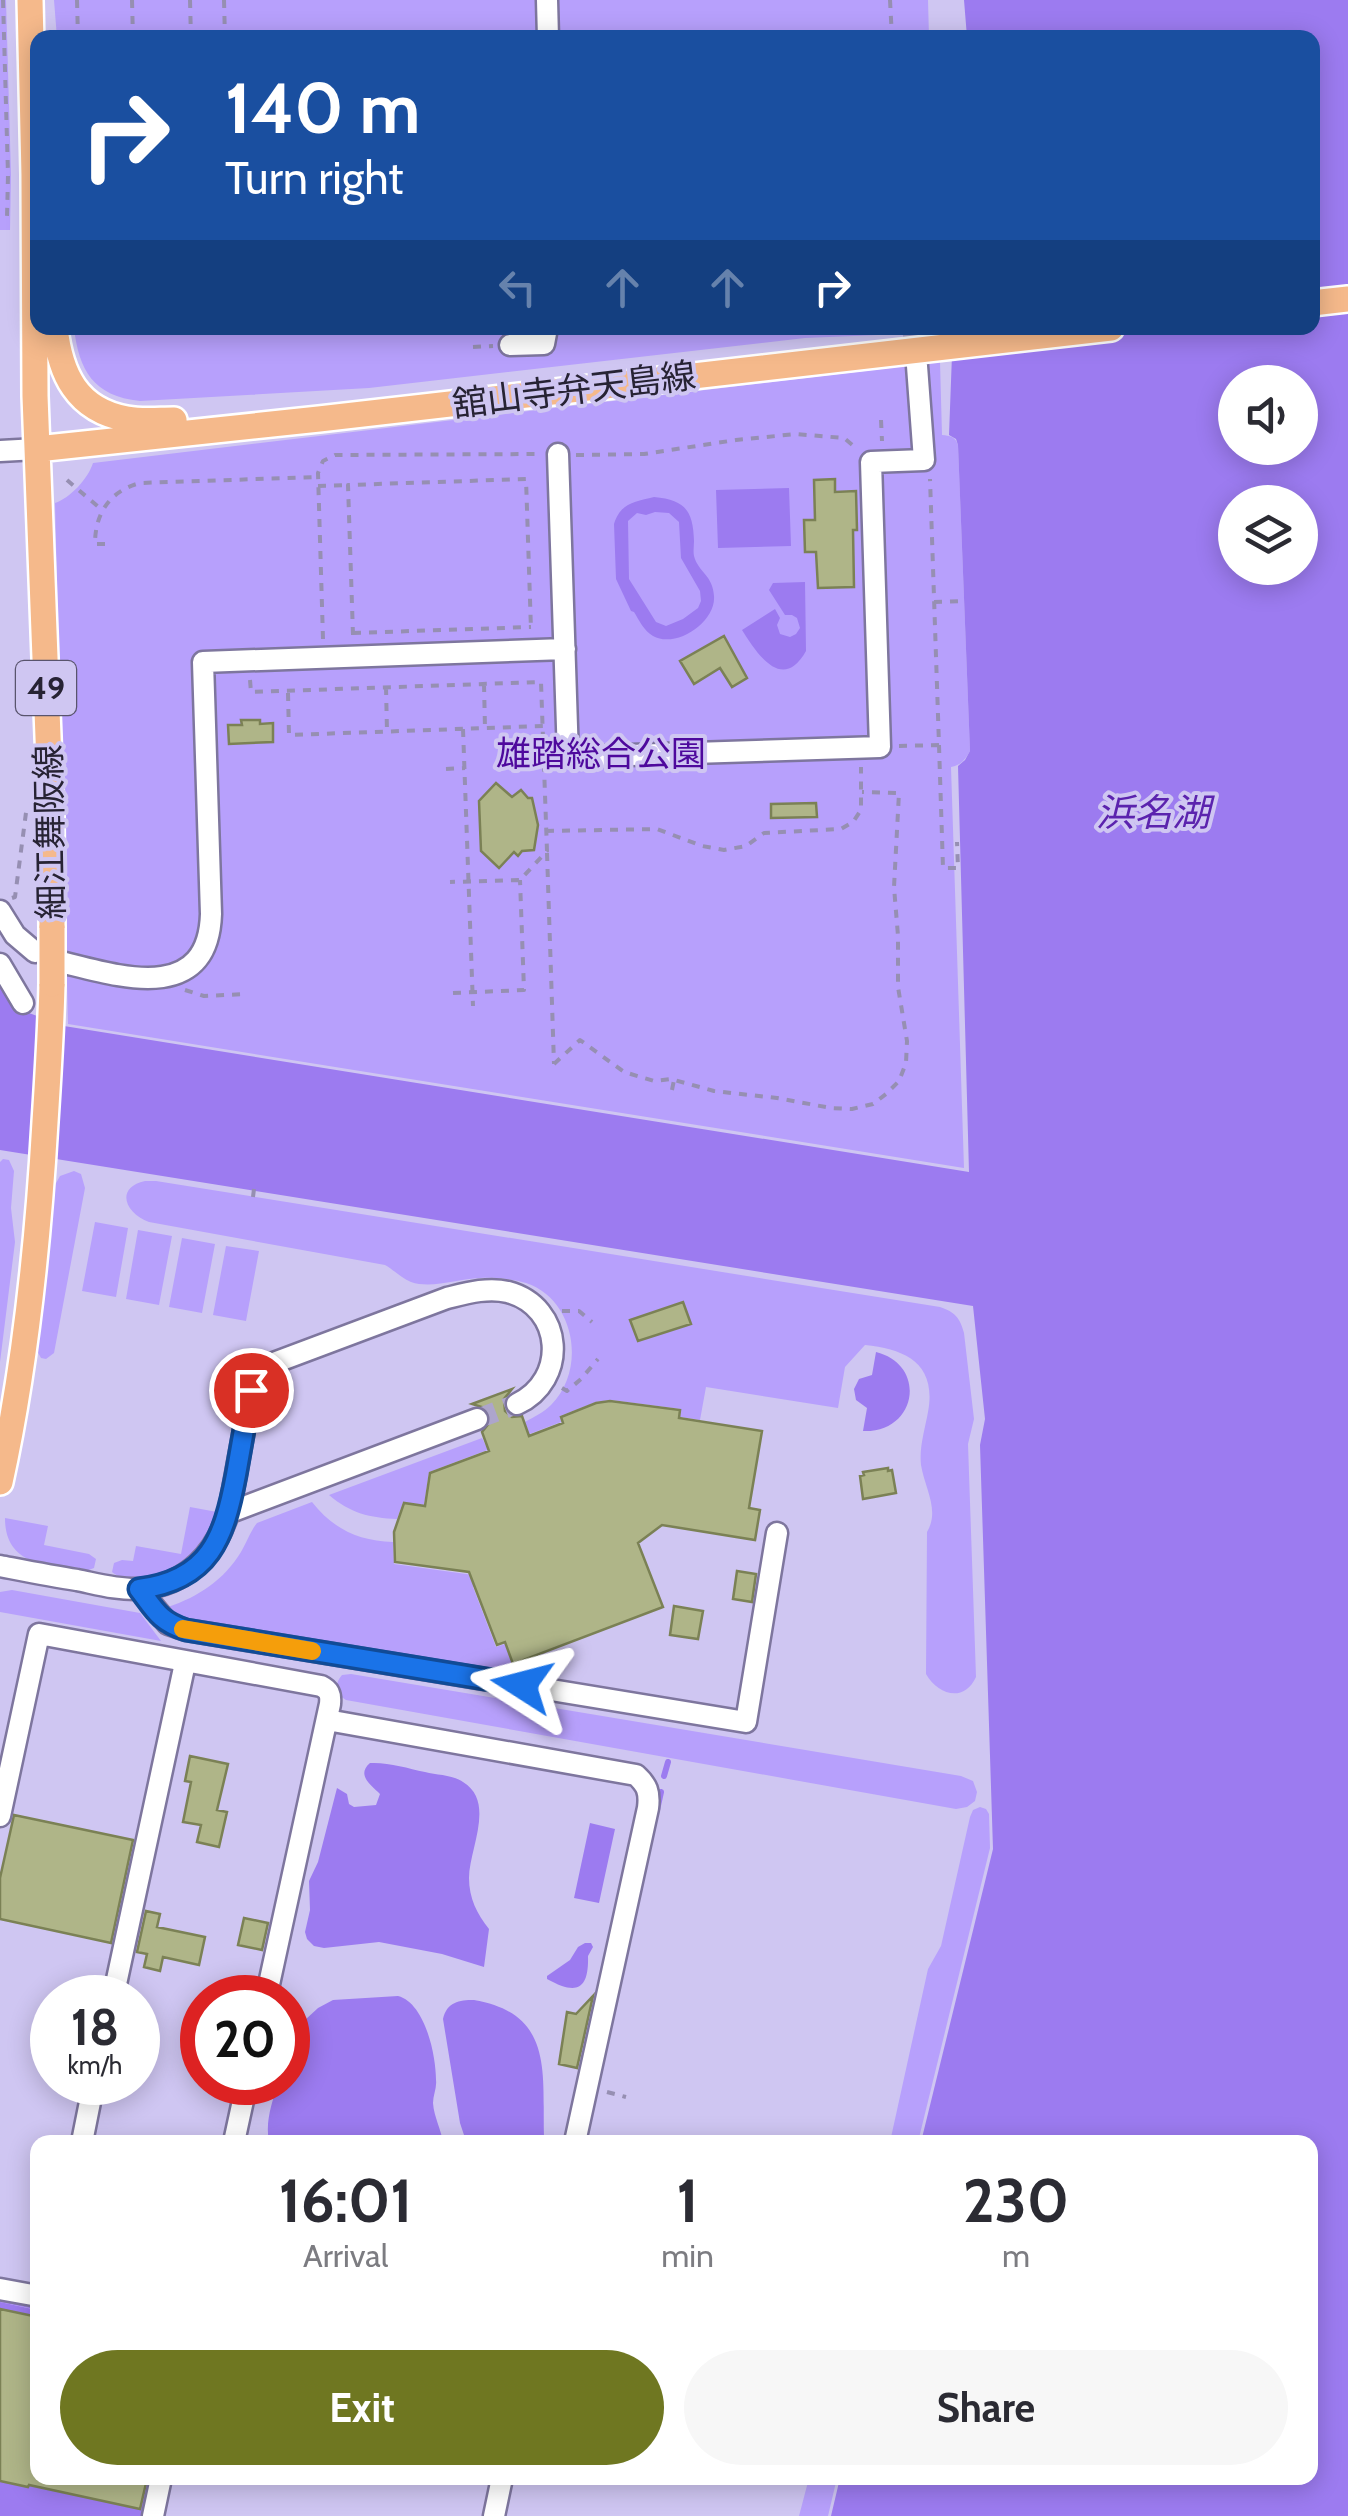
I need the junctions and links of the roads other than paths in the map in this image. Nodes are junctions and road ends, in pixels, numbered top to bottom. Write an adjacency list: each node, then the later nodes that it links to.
1 (30, 0): 3 (main road, 細江舞阪線 / 49)
2 (547, 0): 4 (street)
3 (31, 30)
4 (548, 30)
5 (1348, 298): 6 (main road)
6 (1320, 302)
7 (35, 335): 14 (main road, 細江舞阪線 / 49)
8 (55, 335): 13 (main road)
9 (546, 335): 11 (street)
10 (1067, 335): 12 (main road, 舘山寺弁天島線)
11 (510, 345)
12 (923, 358): 13 (main road, 舘山寺弁天島線); 17 (street)
13 (320, 419): 14 (main road, 舘山寺弁天島線)
14 (37, 449): 15 (street); 21 (main road, 細江舞阪線 / 49, bridge)
15 (0, 451)
16 (558, 454): 17 (street)
17 (565, 649): 21 (street)
18 (5, 905): 19 (street)
19 (35, 952)
20 (0, 964): 22 (street)
21 (56, 985): 25 (main road, 細江舞阪線 / 49)
22 (24, 1003)
23 (517, 1404): 26 (street)
24 (477, 1420): 26 (street)
25 (0, 1482)
26 (228, 1513): 29 (street)
27 (776, 1533): 29 (street)
28 (0, 1566): 29 (street)
29 (139, 1589)
30 (185, 1663): 31 (street); 32 (street); 33 (street)
31 (327, 1720): 34 (street); 39 (street)
32 (0, 1816)
33 (118, 1975)
34 (271, 1975)
35 (89, 2105): 37 (street)
36 (242, 2105): 38 (street)
37 (83, 2135)
38 (236, 2135)
39 (578, 2135)
40 (0, 2288): 41 (street)
41 (30, 2294)
42 (159, 2485): 44 (street)
43 (501, 2485): 45 (street)
44 (152, 2516)
45 (494, 2516)

